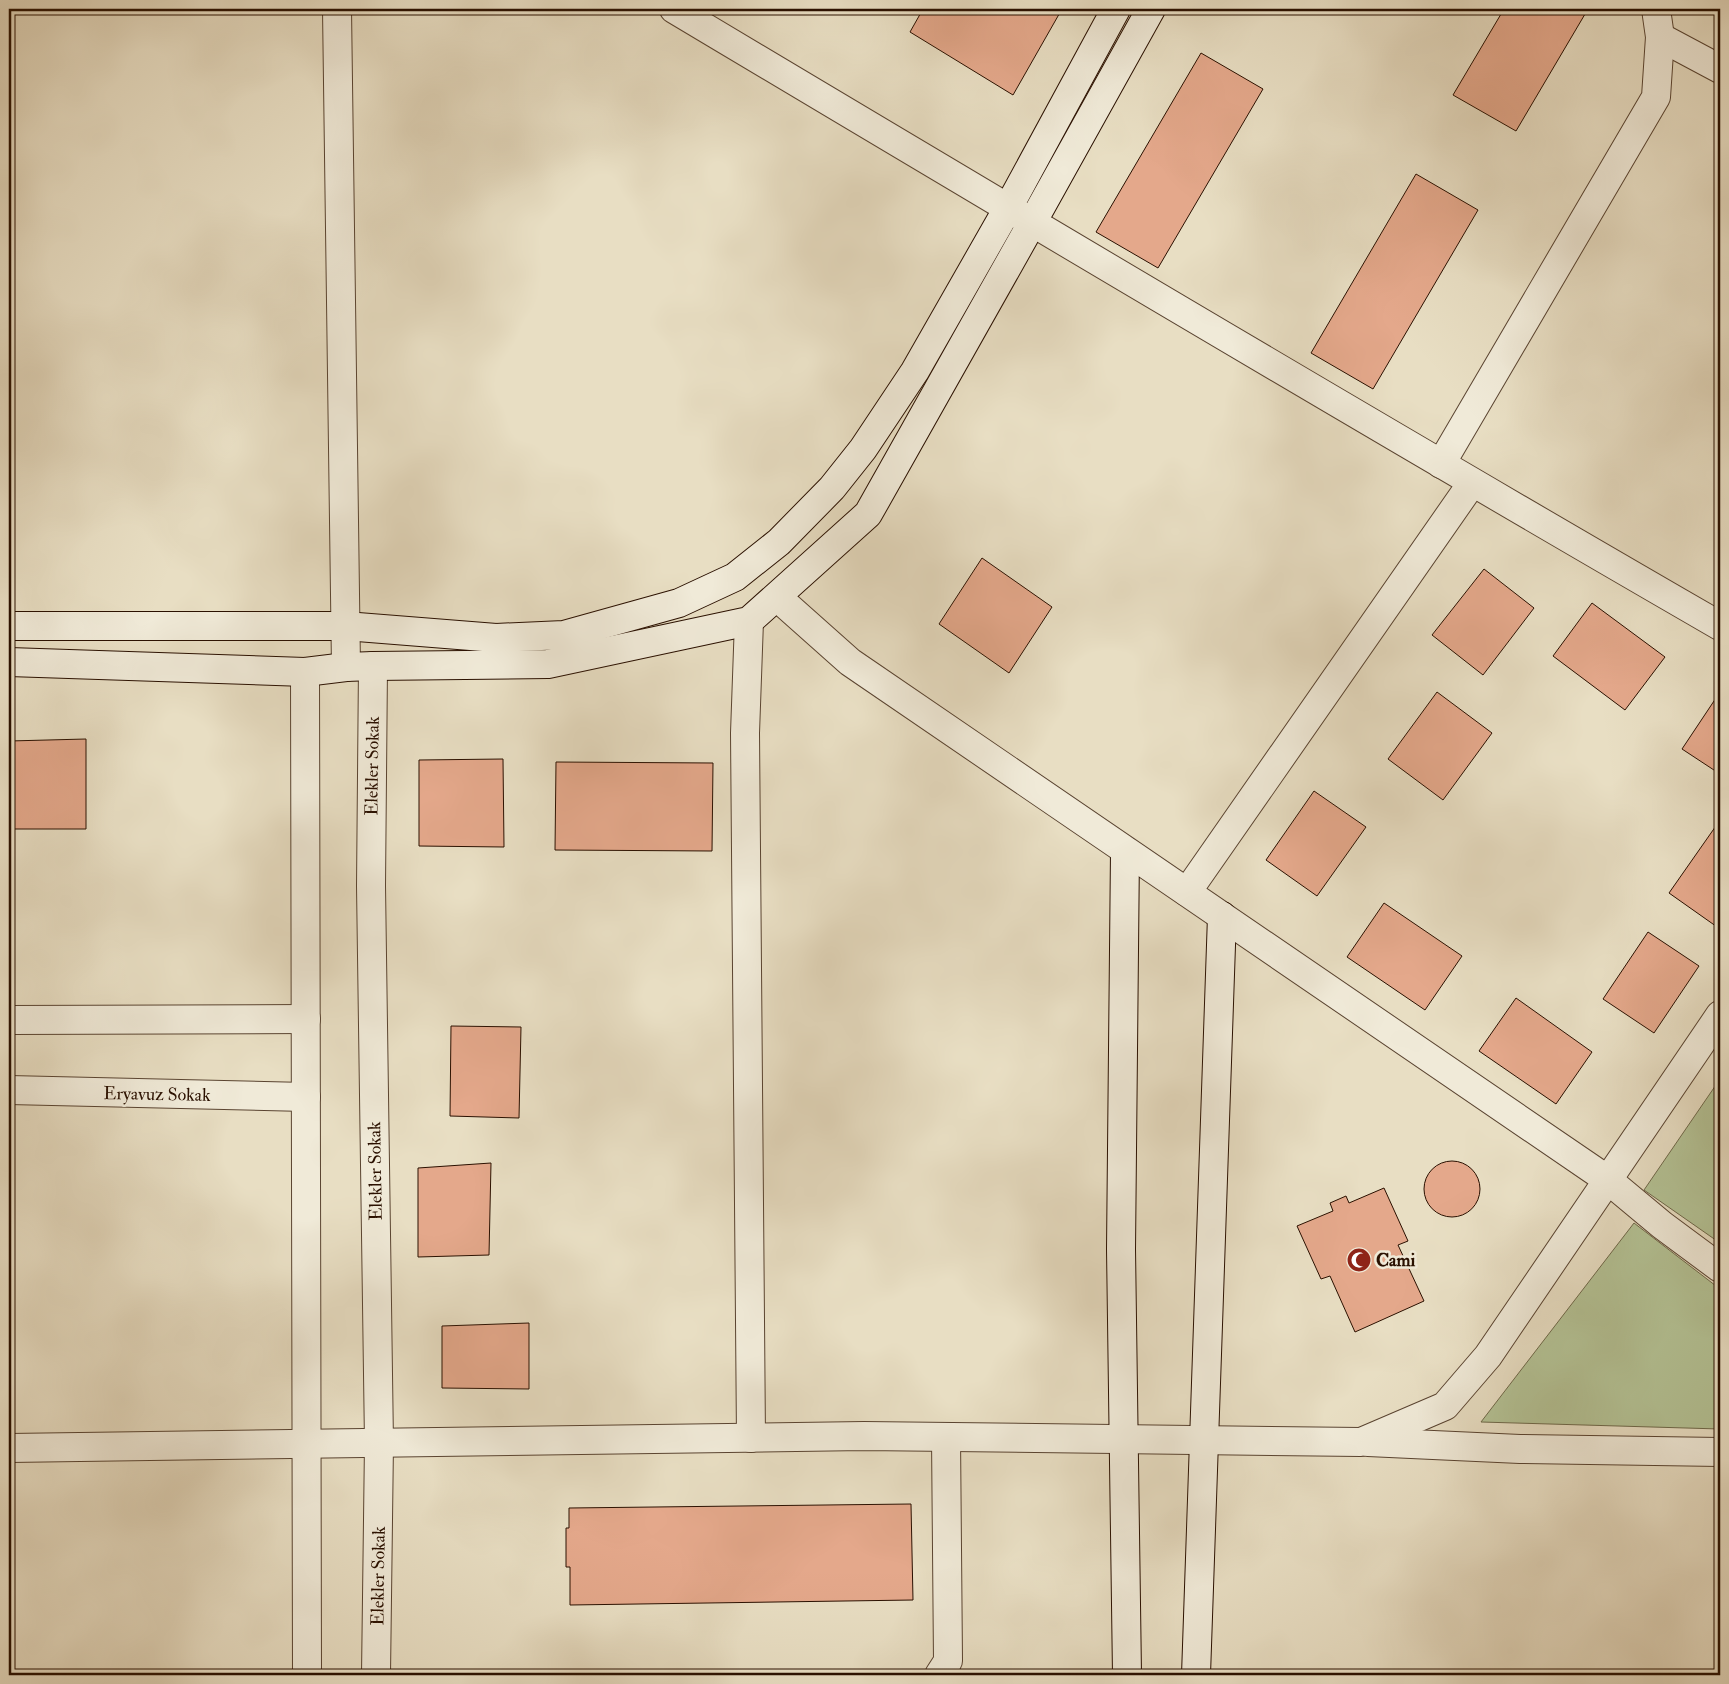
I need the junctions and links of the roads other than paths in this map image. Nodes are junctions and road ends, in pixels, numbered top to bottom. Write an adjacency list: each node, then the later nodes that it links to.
1 (337, 9): 15 (street)
2 (674, 9): 8 (street)
3 (1116, 9): 8 (street)
4 (1151, 9): 9 (street)
5 (1656, 9): 6 (street)
6 (1660, 37): 7 (street); 10 (street)
7 (1720, 69)
8 (1008, 208): 9 (street); 15 (street)
9 (1032, 223): 10 (street); 12 (street)
10 (1441, 464): 11 (street)
11 (1472, 483): 16 (street); 22 (street)
12 (777, 596): 13 (street); 21 (street)
13 (749, 621): 18 (street); 32 (street)
14 (9, 626): 15 (street)
15 (345, 626): 19 (street)
16 (1720, 626)
17 (9, 662): 20 (street)
18 (373, 666): 19 (street); 36 (street, Elekler Sokak)
19 (346, 667): 20 (street)
20 (305, 672): 25 (street)
21 (1125, 851): 22 (street); 33 (street)
22 (1187, 892): 23 (street)
23 (1222, 916): 29 (street); 34 (street)
24 (1720, 1015): 29 (street)
25 (306, 1019): 26 (street); 28 (street)
26 (9, 1020)
27 (9, 1090): 28 (street, Eryavuz Sokak)
28 (306, 1097): 37 (street)
29 (1608, 1180): 30 (street); 35 (street)
30 (1720, 1268)
31 (946, 1437): 32 (street); 33 (street); 42 (street)
32 (751, 1438): 36 (street)
33 (1123, 1439): 34 (street); 43 (street)
34 (1204, 1440): 35 (street); 44 (street)
35 (1361, 1442): 39 (street)
36 (379, 1443): 37 (street); 41 (street, Elekler Sokak)
37 (306, 1444): 38 (street); 40 (street)
38 (9, 1448)
39 (1720, 1452)
40 (307, 1675)
41 (376, 1675)
42 (939, 1675)
43 (1127, 1675)
44 (1196, 1675)

